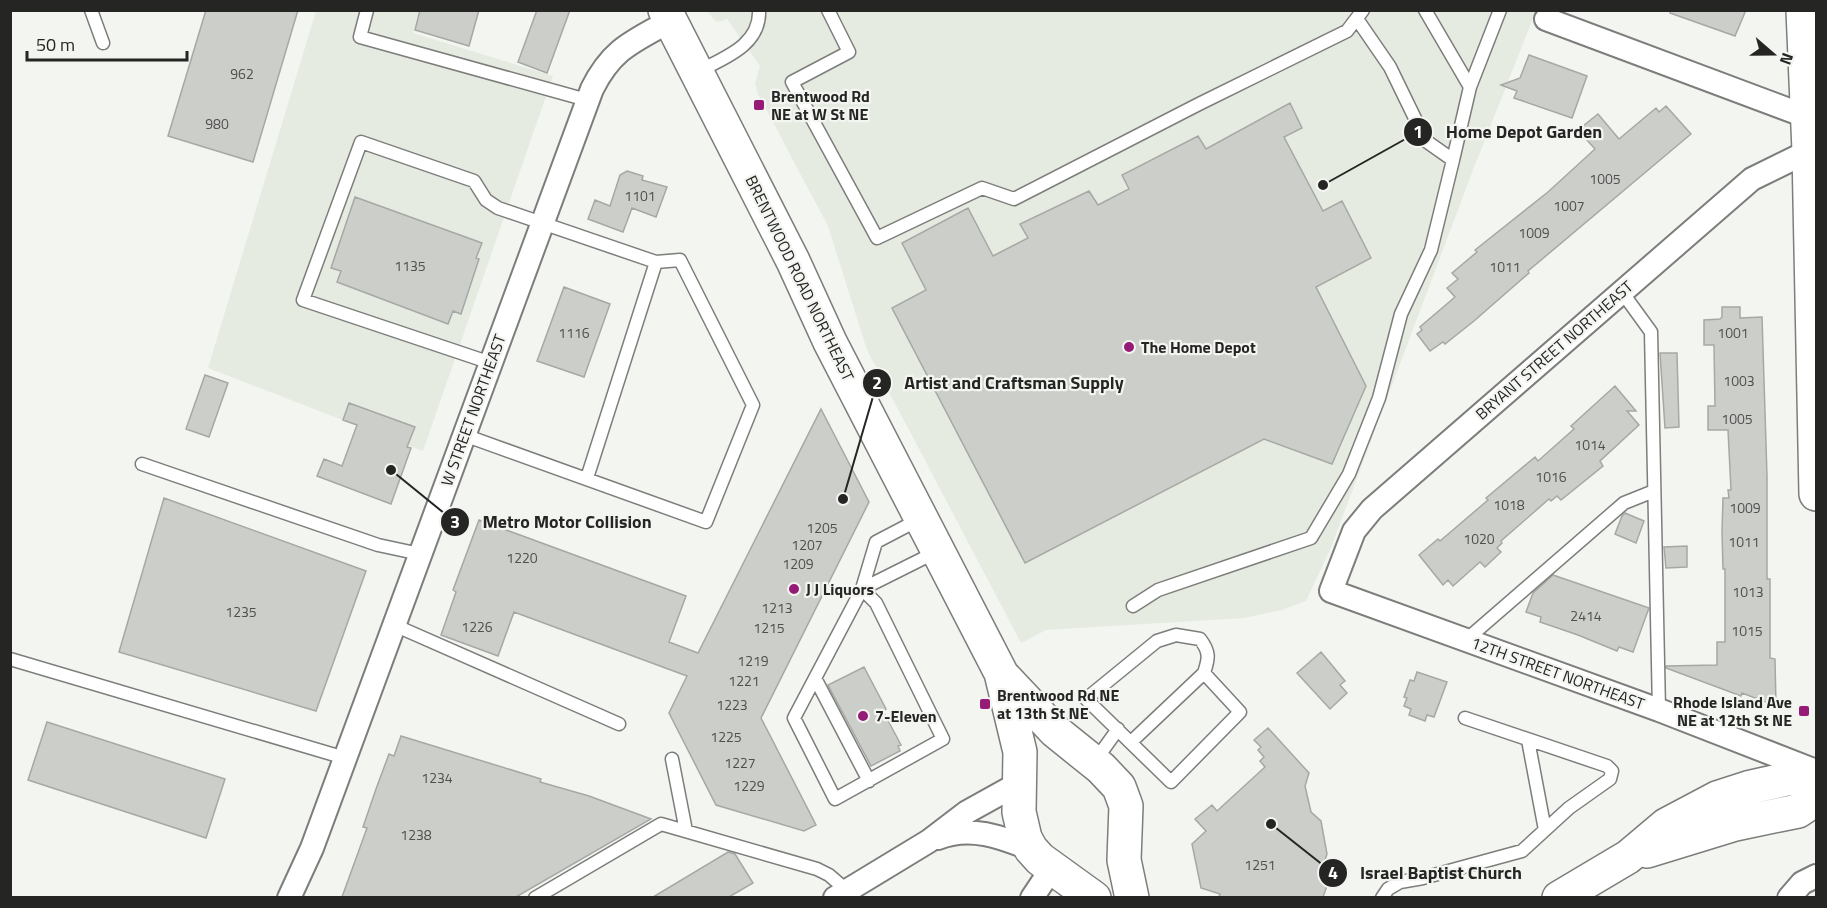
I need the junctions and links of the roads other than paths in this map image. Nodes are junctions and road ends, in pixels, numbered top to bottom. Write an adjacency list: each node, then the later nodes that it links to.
1 (91, 10): 11 (lane)
2 (366, 10): 14 (lane)
3 (759, 10): 12 (lane)
4 (828, 10): 8 (lane)
5 (1425, 10): 13 (lane)
6 (1803, 10): 15 (main road)
7 (1499, 11): 13 (lane)
8 (1360, 15): 16 (lane)
9 (667, 16): 12 (main road, BRENTWOOD ROAD NORTHEAST); 14 (street, W STREET NORTHEAST)
10 (1546, 19): 15 (street)
11 (103, 43)
12 (696, 72): 26 (main road, BRENTWOOD ROAD NORTHEAST)
13 (1470, 87): 16 (lane)
14 (587, 100): 17 (street, W STREET NORTHEAST)
15 (1812, 133): 19 (street, BRYANT STREET NORTHEAST); 25 (main road)
16 (1452, 160): 31 (lane)
17 (542, 224): 18 (lane); 20 (street, W STREET NORTHEAST); 20 (lane)
18 (656, 262): 23 (lane); 23 (lane)
19 (1622, 292): 24 (lane); 30 (street, BRYANT STREET NORTHEAST)
20 (491, 363): 21 (street, W STREET NORTHEAST)
21 (464, 435): 23 (lane); 28 (street, W STREET NORTHEAST)
22 (142, 464): 28 (lane)
23 (587, 478)
24 (1654, 491): 33 (lane); 38 (lane)
25 (1816, 494)
26 (921, 519): 27 (main road, BRENTWOOD ROAD NORTHEAST); 29 (lane)
27 (938, 551): 29 (lane); 35 (main road, BRENTWOOD ROAD NORTHEAST)
28 (420, 554): 32 (street, W STREET NORTHEAST)
29 (862, 589): 37 (lane); 49 (lane)
30 (1332, 591): 33 (street, 12TH STREET NORTHEAST)
31 (1133, 606)
32 (394, 625): 40 (lane); 45 (street, W STREET NORTHEAST)
33 (1466, 640): 38 (street, 12TH STREET NORTHEAST)
34 (10, 659): 45 (lane)
35 (1001, 673): 44 (main road, BRENTWOOD ROAD NORTHEAST); 48 (main road, BRENTWOOD ROAD NORTHEAST)
36 (1203, 673): 41 (lane); 43 (lane); 43 (lane)
37 (815, 678): 49 (lane); 49 (lane)
38 (1659, 710): 47 (street, 12TH STREET NORTHEAST)
39 (1465, 718): 42 (lane)
40 (619, 724)
41 (1118, 729): 43 (lane); 44 (lane)
42 (1528, 740): 52 (lane); 52 (lane)
43 (1131, 741)
44 (1085, 755): 48 (main road); 55 (main road)
45 (345, 758): 60 (street, W STREET NORTHEAST)
46 (672, 759): 53 (lane)
47 (1816, 771)
48 (1021, 779): 54 (street); 57 (main road)
49 (869, 781)
50 (1816, 790): 56 (main road)
51 (1816, 799): 56 (main road)
52 (1545, 830): 64 (lane)
53 (686, 831): 59 (lane); 61 (lane)
54 (929, 841): 57 (street); 59 (street)
55 (1124, 849): 57 (main road); 63 (main road)
56 (1628, 857): 65 (main road)
57 (1064, 875): 62 (street)
58 (1816, 876): 66 (street)
59 (846, 895)
60 (288, 897)
61 (535, 897)
62 (1032, 897)
63 (1132, 897)
64 (1382, 897)
65 (1559, 897)
66 (1789, 897)

